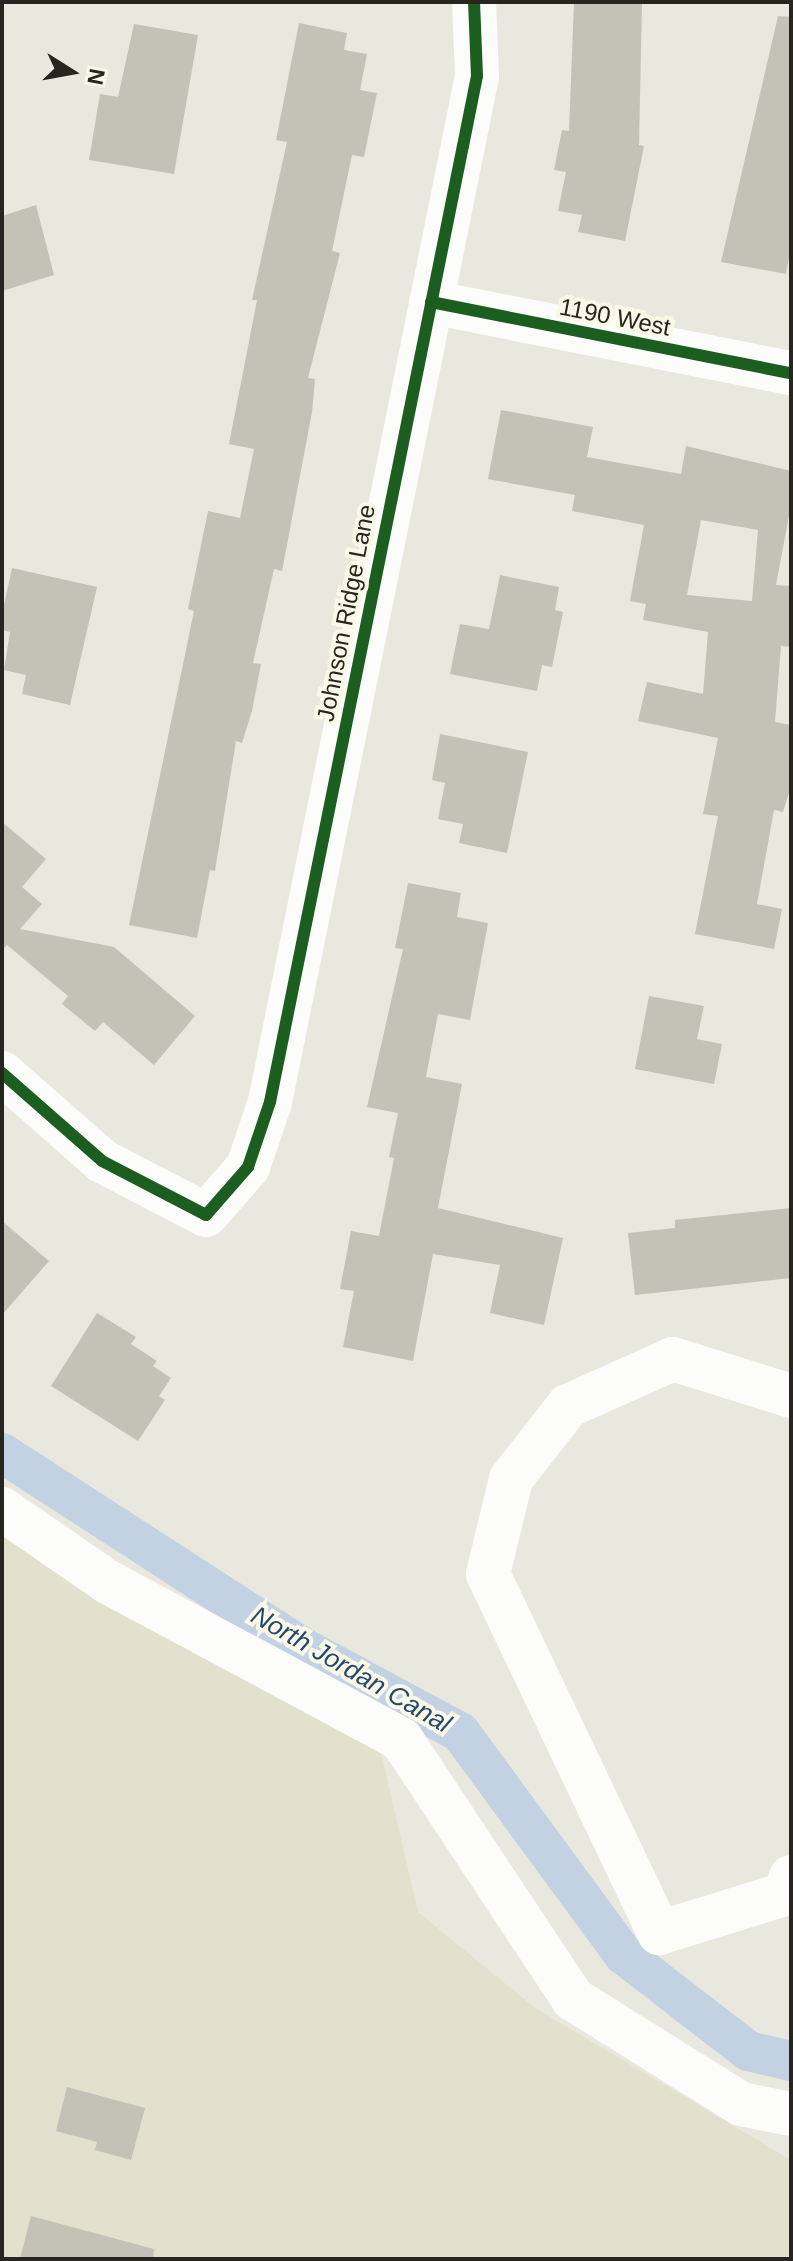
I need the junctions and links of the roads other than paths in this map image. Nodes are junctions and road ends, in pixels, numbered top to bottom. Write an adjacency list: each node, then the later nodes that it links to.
1 (474, 2): 2 (street, Johnson Ridge Lane)
2 (431, 302): 3 (street, 1190 West); 4 (street, Johnson Ridge Lane)
3 (791, 373)
4 (2, 1073)
5 (791, 1396): 7 (street)
6 (2, 1509): 8 (street)
7 (791, 1877)
8 (791, 2114)

